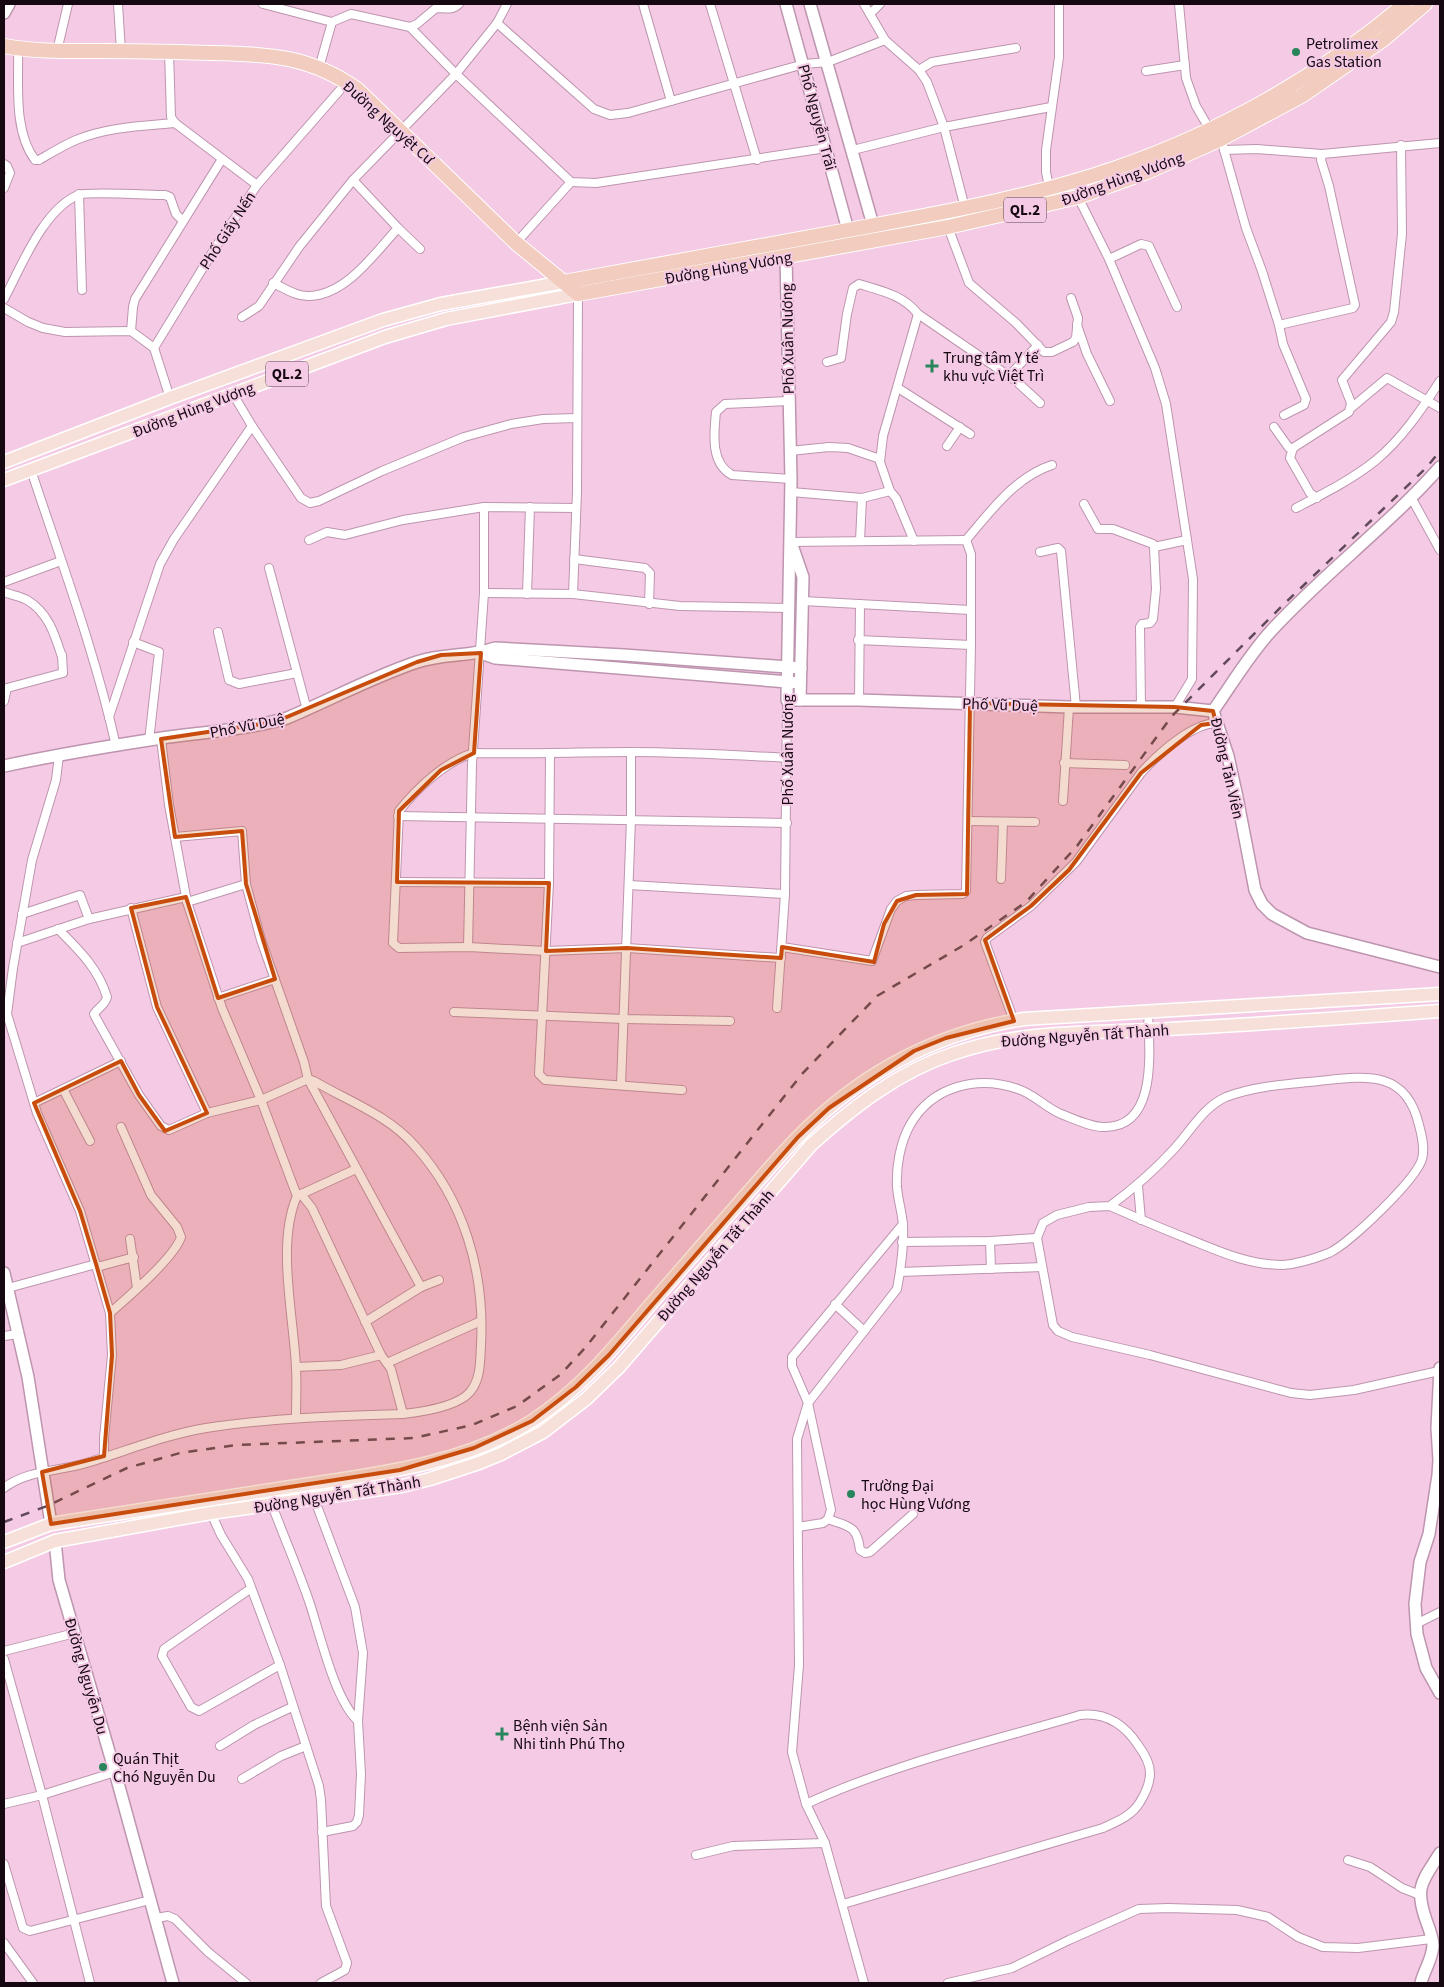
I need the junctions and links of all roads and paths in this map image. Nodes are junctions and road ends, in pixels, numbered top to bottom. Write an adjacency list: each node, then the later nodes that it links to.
1 (9, 4): 17 (street)
2 (68, 4): 26 (street)
3 (118, 4): 27 (street)
4 (263, 4): 19 (street)
5 (459, 4): 21 (street)
6 (507, 4): 20 (street)
7 (643, 4): 38 (street)
8 (710, 4): 37 (street)
9 (786, 4): 30 (street, Phố Nguyễn Trãi)
10 (810, 4): 29 (street, Phố Nguyễn Trãi)
11 (864, 4): 18 (street)
12 (880, 4): 18 (street)
13 (1059, 4): 39 (street)
14 (1180, 4): 31 (street)
15 (1405, 4): 43 (highway, Đường Hùng Vương / QL.2)
16 (1425, 4): 43 (highway, Đường Hùng Vương / QL.2)
17 (4, 13)
18 (870, 14): 22 (street)
19 (332, 22): 21 (street); 32 (street)
20 (497, 23): 35 (street); 38 (street)
21 (410, 27): 35 (street)
22 (885, 40): 29 (street); 33 (street)
23 (4, 46): 25 (highway, Đường Nguyệt Cư)
24 (1016, 48): 33 (street)
25 (18, 49): 26 (highway, Đường Nguyệt Cư); 40 (street)
26 (57, 51): 27 (highway, Đường Nguyệt Cư)
27 (121, 51): 28 (highway, Đường Nguyệt Cư)
28 (169, 51): 32 (highway, Đường Nguyệt Cư); 40 (street)
29 (828, 62): 30 (street); 47 (street, Phố Nguyễn Trãi)
30 (804, 64): 37 (street); 46 (street, Phố Nguyễn Trãi)
31 (1185, 65): 34 (street); 43 (street)
32 (319, 68): 36 (highway, Đường Nguyệt Cư)
33 (919, 70): 41 (street)
34 (1146, 71)
35 (456, 74): 42 (street); 53 (street)
36 (347, 82): 42 (highway, Đường Nguyệt Cư); 54 (street, Phố Giấy Nến)
37 (734, 82): 38 (street); 50 (street)
38 (672, 101)
39 (1051, 107): 41 (street); 56 (street)
40 (175, 123): 49 (street)
41 (944, 127): 47 (street); 59 (street)
42 (401, 130): 52 (street); 65 (highway, Đường Nguyệt Cư)
43 (1218, 140): 48 (street); 56 (highway, Đường Hùng Vương / QL.2); 58 (highway, Đường Hùng Vương / QL.2); 80 (street)
44 (1440, 143): 45 (street)
45 (1401, 145): 48 (street); 95 (street)
46 (826, 148): 50 (street); 64 (street, Phố Nguyễn Trãi)
47 (853, 150): 61 (street, Phố Nguyễn Trãi)
48 (1322, 154): 80 (street)
49 (222, 159): 54 (street); 60 (street)
50 (757, 160): 53 (street)
51 (4, 164): 55 (street)
52 (353, 180): 63 (street); 70 (street)
53 (571, 182): 65 (street)
54 (257, 185): 83 (street, Phố Giấy Nến)
55 (4, 188)
56 (1049, 188): 59 (highway, Đường Hùng Vương / QL.2)
57 (79, 194): 60 (street); 71 (street); 74 (street)
58 (1078, 197): 62 (highway, Đường Hùng Vương / QL.2); 68 (street)
59 (964, 208): 61 (highway, Đường Hùng Vương / QL.2)
60 (183, 221): 81 (street)
61 (873, 225): 64 (highway, Đường Hùng Vương / QL.2)
62 (948, 227): 67 (highway, Đường Hùng Vương / QL.2); 82 (street)
63 (398, 228): 66 (street); 70 (street)
64 (848, 230): 69 (highway, Đường Hùng Vương / QL.2)
65 (516, 243): 69 (highway, Đường Nguyệt Cư)
66 (420, 249)
67 (786, 257): 72 (highway, Đường Hùng Vương / QL.2); 90 (street, Phố Xuân Nương)
68 (1109, 259): 75 (street); 126 (street)
69 (564, 282): 72 (highway, Đường Nguyệt Cư); 89 (main road, Đường Hùng Vương / QL.2)
70 (273, 283): 78 (street)
71 (82, 290)
72 (578, 294): 88 (main road, Đường Hùng Vương / QL.2); 98 (street)
73 (1071, 298): 79 (street)
74 (4, 299)
75 (1177, 307)
76 (4, 308): 81 (street)
77 (918, 314): 84 (street); 85 (street); 87 (street)
78 (242, 317)
79 (1077, 325): 82 (street); 91 (street)
80 (1279, 325): 97 (street)
81 (131, 331): 83 (street)
82 (1038, 345): 85 (street)
83 (154, 348): 89 (street)
84 (827, 362)
85 (1009, 376): 93 (street)
86 (1440, 381): 92 (street)
87 (898, 388): 101 (street); 107 (street)
88 (233, 394): 99 (main road, Đường Hùng Vương / QL.2); 100 (street)
89 (170, 398): 94 (main road, Đường Hùng Vương / QL.2)
90 (788, 401): 106 (street, Phố Xuân Nương); 112 (street)
91 (1110, 401)
92 (1428, 401): 95 (street); 96 (street); 117 (street)
93 (1040, 403)
94 (156, 404): 99 (main road); 108 (main road, Đường Hùng Vương / QL.2)
95 (1351, 408): 105 (street)
96 (1440, 408)
97 (1284, 415)
98 (577, 418): 100 (street); 122 (street)
99 (162, 420): 111 (main road, Đường Hùng Vương / QL.2)
100 (252, 426): 148 (street)
101 (960, 427): 103 (street); 104 (street)
102 (1274, 427): 105 (street)
103 (970, 434)
104 (947, 446)
105 (1293, 448): 117 (street)
106 (790, 451): 107 (street); 112 (street, Phố Xuân Nương)
107 (880, 458): 114 (street)
108 (4, 462)
109 (1052, 465): 125 (street)
110 (1440, 467): 118 (street, Đường Tản Viên)
111 (31, 470): 113 (main road, Đường Hùng Vương / QL.2); 134 (street)
112 (791, 479): 115 (street, Phố Xuân Nương)
113 (4, 480)
114 (890, 491): 116 (street); 129 (street)
115 (791, 492): 116 (street); 127 (street, Phố Xuân Nương)
116 (862, 498): 128 (street)
117 (1317, 498): 123 (street)
118 (1412, 499): 131 (street); 166 (street, Đường Tản Viên)
119 (1084, 504): 130 (street)
120 (484, 507): 121 (street); 124 (street); 138 (street)
121 (530, 507): 122 (street); 139 (street)
122 (576, 508): 133 (street)
123 (1296, 508)
124 (309, 540)
125 (966, 540): 129 (street); 145 (street)
126 (1187, 540): 130 (street); 163 (street)
127 (790, 542): 128 (street); 141 (street, Phố Xuân Nương); 144 (street, Phố Xuân Nương)
128 (860, 542): 129 (street)
129 (914, 542)
130 (1154, 547): 161 (street)
131 (1440, 550)
132 (1040, 552): 162 (street)
133 (574, 559): 140 (street); 142 (street)
134 (61, 561): 136 (street); 165 (street)
135 (269, 568): 153 (street)
136 (4, 582)
137 (4, 592): 159 (street)
138 (484, 593): 139 (street); 150 (street)
139 (527, 594): 140 (street)
140 (573, 594): 142 (street)
141 (803, 601): 143 (street); 152 (street, Phố Xuân Nương)
142 (648, 604): 144 (street)
143 (860, 604): 145 (street); 147 (street)
144 (790, 608): 151 (street, Phố Xuân Nương)
145 (970, 610): 149 (street)
146 (218, 632): 153 (street)
147 (858, 640): 149 (street); 158 (street)
148 (132, 642): 165 (street); 168 (street)
149 (971, 645): 160 (street)
150 (481, 653): 151 (street, Phố Vũ Duệ); 154 (street, Phố Vũ Duệ); 164 (street, Phố Vũ Duệ); 171 (street)
151 (788, 668): 152 (street, Phố Vũ Duệ); 154 (street, Phố Xuân Nương)
152 (801, 668): 155 (street, Phố Xuân Nương)
153 (297, 673): 164 (street)
154 (787, 682): 155 (street, Phố Vũ Duệ); 156 (street, Phố Xuân Nương)
155 (800, 683): 157 (street, Phố Xuân Nương)
156 (787, 700): 157 (street, Phố Vũ Duệ); 174 (street, Phố Xuân Nương)
157 (800, 700): 158 (street, Phố Vũ Duệ)
158 (859, 700): 160 (street, Phố Vũ Duệ)
159 (4, 701)
160 (970, 703): 162 (street, Phố Vũ Duệ); 183 (street)
161 (1141, 706): 162 (street, Phố Vũ Duệ); 163 (street, Phố Vũ Duệ)
162 (1072, 707): 175 (street)
163 (1175, 707): 166 (street, Phố Vũ Duệ)
164 (307, 710): 167 (street, Phố Vũ Duệ)
165 (109, 716): 169 (street)
166 (1215, 717): 206 (street, Đường Tản Viên); 218 (street)
167 (161, 738): 168 (street, Phố Vũ Duệ); 187 (street)
168 (149, 741): 169 (street, Phố Vũ Duệ)
169 (116, 746): 173 (street, Phố Vũ Duệ)
170 (631, 752): 172 (street); 174 (street); 182 (street)
171 (474, 753): 172 (street); 179 (street); 180 (street)
172 (550, 754): 181 (street)
173 (59, 755): 176 (street, Phố Vũ Duệ); 197 (street)
174 (788, 758): 186 (street, Phố Xuân Nương)
175 (1064, 763): 177 (street); 178 (street)
176 (4, 764)
177 (1125, 766)
178 (1063, 801)
179 (398, 816): 180 (street); 189 (street)
180 (471, 817): 181 (street); 190 (street)
181 (550, 817): 182 (street); 191 (street)
182 (631, 818): 186 (street); 193 (street)
183 (968, 821): 184 (street); 203 (street)
184 (1003, 822): 185 (street); 188 (street)
185 (1034, 822)
186 (787, 823): 194 (street, Phố Xuân Nương)
187 (175, 837): 192 (street); 195 (street)
188 (1001, 880)
189 (397, 882): 190 (street); 201 (street)
190 (470, 882): 191 (street); 201 (street)
191 (548, 883): 204 (street)
192 (246, 884): 195 (street); 207 (street)
193 (629, 885): 194 (street); 202 (street)
194 (785, 894): 203 (street, Phố Xuân Nương)
195 (186, 900): 196 (street); 209 (street)
196 (131, 908): 198 (street); 228 (street)
197 (22, 914): 198 (street); 200 (street)
198 (89, 919): 199 (street)
199 (58, 929): 200 (street); 220 (street)
200 (17, 944): 214 (street)
201 (468, 948): 204 (street)
202 (627, 948): 204 (street); 205 (street); 216 (street)
203 (782, 948): 205 (street, Phố Xuân Nương)
204 (546, 952): 215 (street)
205 (781, 958): 210 (street, Phố Xuân Nương)
206 (1440, 967)
207 (275, 979): 209 (street); 221 (street)
208 (1440, 994): 211 (main road, Đường Nguyễn Tất Thành)
209 (218, 998): 225 (street)
210 (777, 1008)
211 (1148, 1011): 218 (main road, Đường Nguyễn Tất Thành); 219 (street)
212 (1440, 1011): 219 (main road, Đường Nguyễn Tất Thành)
213 (454, 1012): 215 (street)
214 (6, 1014): 226 (street)
215 (543, 1016): 216 (street); 222 (street)
216 (624, 1019): 217 (street); 222 (street)
217 (730, 1020)
218 (1014, 1021): 227 (main road, Đường Nguyễn Tất Thành)
219 (1148, 1030): 229 (main road, Đường Nguyễn Tất Thành); 237 (street)
220 (121, 1061): 223 (street); 228 (street)
221 (308, 1079): 225 (street); 232 (street); 254 (street)
222 (621, 1085): 224 (street)
223 (63, 1089): 226 (street); 231 (street)
224 (682, 1090)
225 (261, 1100): 228 (street); 234 (street)
226 (34, 1103): 243 (street)
227 (828, 1108): 229 (main road); 270 (main road, Đường Nguyễn Tất Thành)
228 (207, 1113)
229 (837, 1122): 269 (main road, Đường Nguyễn Tất Thành)
230 (120, 1127): 250 (street)
231 (90, 1141)
232 (356, 1169): 234 (street); 251 (street)
233 (1138, 1186): 235 (street); 236 (street); 236 (street)
234 (299, 1195): 255 (street); 261 (street)
235 (1110, 1206): 236 (street); 238 (street)
236 (1141, 1220)
237 (902, 1224): 240 (street); 252 (street)
238 (1037, 1238): 241 (street); 244 (street)
239 (130, 1239): 242 (street)
240 (902, 1242): 241 (street); 246 (street)
241 (990, 1242): 245 (street)
242 (134, 1257): 243 (street); 250 (street)
243 (97, 1265): 249 (street); 253 (street)
244 (1042, 1267): 245 (street); 262 (street)
245 (991, 1269): 246 (street)
246 (900, 1272): 256 (street)
247 (4, 1274): 249 (street)
248 (439, 1280): 251 (street)
249 (8, 1288): 257 (street)
250 (137, 1288): 253 (street)
251 (421, 1288): 255 (street)
252 (835, 1304): 256 (street); 263 (street)
253 (110, 1313): 266 (street)
254 (481, 1321): 260 (street); 264 (street)
255 (365, 1322): 259 (street)
256 (864, 1331): 263 (street)
257 (18, 1334): 258 (street); 267 (street)
258 (4, 1336)
259 (381, 1355): 260 (street); 261 (street)
260 (388, 1363): 264 (street)
261 (296, 1367): 265 (street)
262 (1440, 1369): 282 (street)
263 (808, 1403): 274 (street); 276 (street)
264 (403, 1414): 265 (street)
265 (296, 1418): 266 (street)
266 (104, 1456): 267 (street)
267 (42, 1472): 268 (street); 275 (street)
268 (4, 1488)
269 (314, 1498): 271 (main road, Đường Nguyễn Tất Thành); 289 (street)
270 (209, 1499): 272 (main road); 275 (main road, Đường Nguyễn Tất Thành)
271 (272, 1505): 272 (main road, Đường Nguyễn Tất Thành); 289 (street)
272 (212, 1513): 277 (main road, Đường Nguyễn Tất Thành); 280 (street)
273 (913, 1514): 274 (street)
274 (828, 1519): 276 (street)
275 (51, 1524): 278 (main road, Đường Nguyễn Tất Thành)
276 (798, 1527): 296 (street)
277 (55, 1541): 279 (main road, Đường Nguyễn Tất Thành); 283 (street, Đường Nguyễn Du)
278 (4, 1542)
279 (4, 1562)
280 (250, 1589): 286 (street); 286 (street)
281 (1440, 1612): 282 (street)
282 (1416, 1624): 287 (street)
283 (75, 1633): 284 (street); 292 (street, Đường Nguyễn Du)
284 (4, 1651)
285 (4, 1659): 294 (street)
286 (280, 1665): 288 (street)
287 (1440, 1693)
288 (292, 1708): 290 (street); 291 (street)
289 (358, 1721): 297 (street)
290 (220, 1746)
291 (306, 1746): 293 (street); 297 (street)
292 (116, 1772): 294 (street); 304 (street, Đường Nguyễn Du)
293 (242, 1779)
294 (42, 1795): 295 (street); 307 (street)
295 (4, 1804)
296 (806, 1804): 298 (street); 305 (street)
297 (322, 1832): 315 (street)
298 (825, 1843): 300 (street); 305 (street)
299 (1440, 1853): 303 (street)
300 (696, 1855)
301 (1348, 1860): 303 (street)
302 (4, 1864): 307 (street)
303 (1420, 1895): 308 (street)
304 (150, 1900): 306 (street, Đường Nguyễn Du); 307 (street)
305 (842, 1904): 316 (street)
306 (156, 1918): 313 (street, Đường Nguyễn Du); 314 (street)
307 (74, 1921): 312 (street)
308 (1432, 1939): 317 (street); 318 (street)
309 (4, 1943): 310 (street)
310 (7, 1953): 311 (street)
311 (33, 1983)
312 (90, 1983)
313 (173, 1983)
314 (246, 1983)
315 (321, 1983)
316 (864, 1983)
317 (948, 1983)
318 (1421, 1983)

